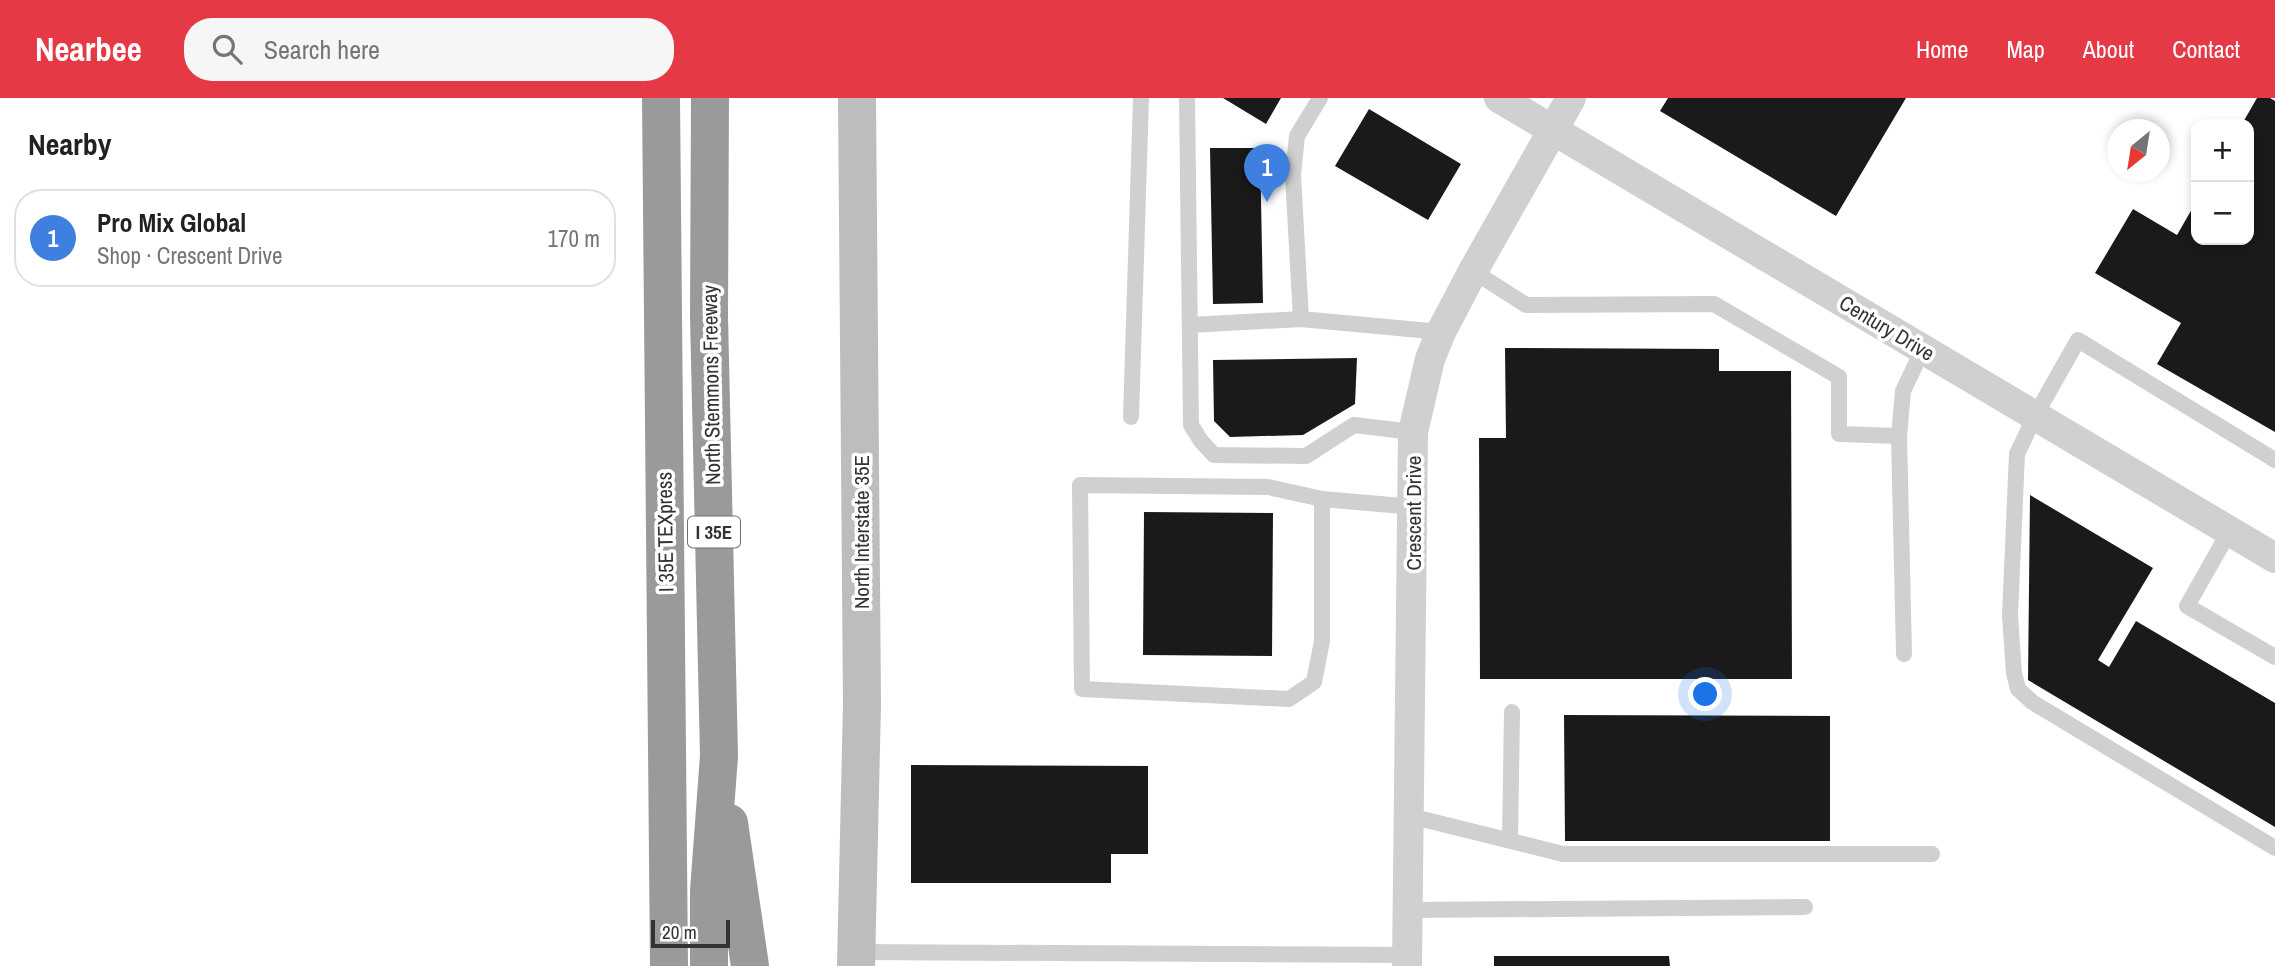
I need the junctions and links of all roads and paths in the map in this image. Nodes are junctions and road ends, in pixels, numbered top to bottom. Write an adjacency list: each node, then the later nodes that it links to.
1 (661, 98): 36 (highway, I 35E TEXpress)
2 (710, 98): 27 (highway, North Stemmons Freeway / I 35E)
3 (857, 98): 34 (main road, North Interstate 35E)
4 (1141, 98): 16 (lane)
5 (1187, 98): 12 (lane)
6 (1320, 98): 11 (lane)
7 (1499, 98): 9 (street, Century Drive)
8 (1571, 98): 9 (street, Crescent Drive)
9 (1552, 130): 10 (street, Crescent Drive); 14 (street, Century Drive)
10 (1473, 271): 13 (street, Crescent Drive); 18 (lane)
11 (1301, 319): 12 (lane); 13 (lane)
12 (1190, 325): 17 (lane)
13 (1441, 332): 17 (street, Crescent Drive)
14 (1923, 349): 15 (street, Century Drive); 18 (lane)
15 (2035, 416): 19 (lane); 22 (street, Century Drive); 30 (lane)
16 (1131, 417)
17 (1413, 432): 21 (street, Crescent Drive)
18 (1899, 436): 24 (lane)
19 (2275, 460)
20 (1322, 499): 20 (lane); 21 (lane)
21 (1413, 507): 28 (street, Crescent Drive)
22 (2229, 531): 23 (street, Century Drive); 25 (lane)
23 (2275, 558)
24 (1904, 654)
25 (2275, 657)
26 (1512, 712): 29 (lane)
27 (719, 756): 37 (highway, North Stemmons Freeway / I 35E); 38 (highway)
28 (1410, 816): 29 (lane); 33 (street, Crescent Drive)
29 (1510, 841): 31 (lane)
30 (2275, 848)
31 (1932, 854)
32 (1805, 907): 33 (lane)
33 (1409, 910): 35 (street, Crescent Drive)
34 (857, 959): 35 (lane)
35 (1407, 961)
36 (669, 966)
37 (709, 966)
38 (750, 966)

